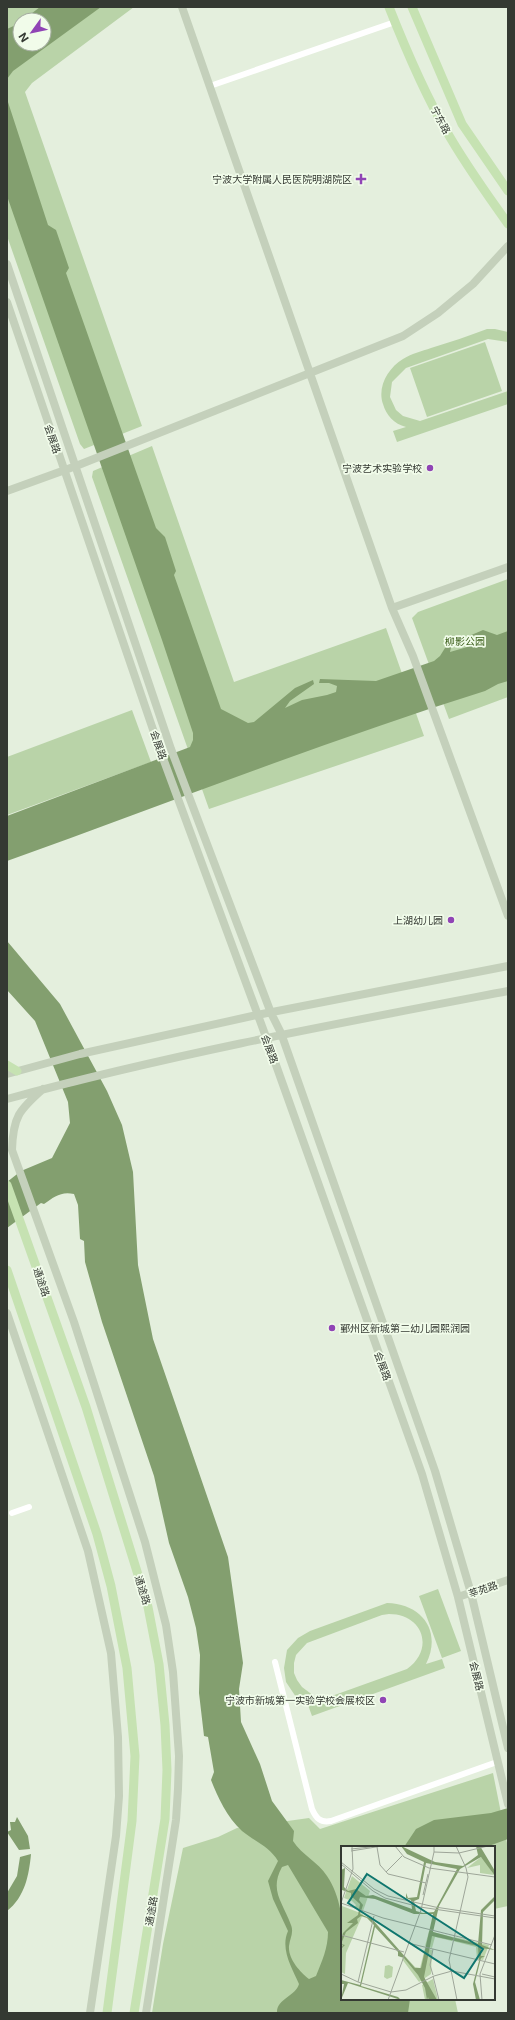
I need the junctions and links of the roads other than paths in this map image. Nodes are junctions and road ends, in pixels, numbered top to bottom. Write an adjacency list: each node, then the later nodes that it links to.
1 (182, 7): 5 (street)
2 (389, 7): 4 (main road, 宁东路)
3 (412, 7): 6 (main road, 宁东路)
4 (395, 22): 5 (street); 7 (main road, 宁东路)
5 (210, 86): 11 (street)
6 (508, 191)
7 (508, 224)
8 (508, 246): 11 (street)
9 (7, 264): 12 (street, 会展路)
10 (7, 302): 13 (street, 会展路)
11 (311, 374): 12 (street); 16 (street)
12 (76, 466): 13 (street); 20 (street, 会展路)
13 (64, 470): 14 (street); 21 (street, 会展路)
14 (7, 491)
15 (508, 567): 16 (street)
16 (392, 608): 17 (street)
17 (508, 916)
18 (508, 966): 20 (street)
19 (508, 991): 22 (street)
20 (271, 1013): 21 (street); 22 (street, 会展路)
21 (257, 1015): 23 (street, 会展路); 25 (street)
22 (281, 1034): 23 (street); 35 (street, 会展路)
23 (266, 1037): 27 (street); 36 (street, 会展路)
24 (7, 1065): 25 (main road)
25 (17, 1071): 26 (street)
26 (7, 1074)
27 (43, 1090): 28 (street); 44 (street)
28 (7, 1100)
29 (7, 1185): 43 (main road, 通途路)
30 (7, 1270): 42 (main road)
31 (7, 1313): 41 (street)
32 (29, 1507): 33 (street)
33 (12, 1513)
34 (508, 1580): 35 (street, 莘苑路)
35 (471, 1593): 36 (street, 莘苑路); 38 (street, 会展路)
36 (458, 1597): 39 (street, 会展路)
37 (275, 1662): 39 (street)
38 (508, 1748)
39 (497, 1762): 40 (street, 会展路)
40 (507, 1800)
41 (90, 2013)
42 (107, 2013)
43 (134, 2013)
44 (146, 2013)

